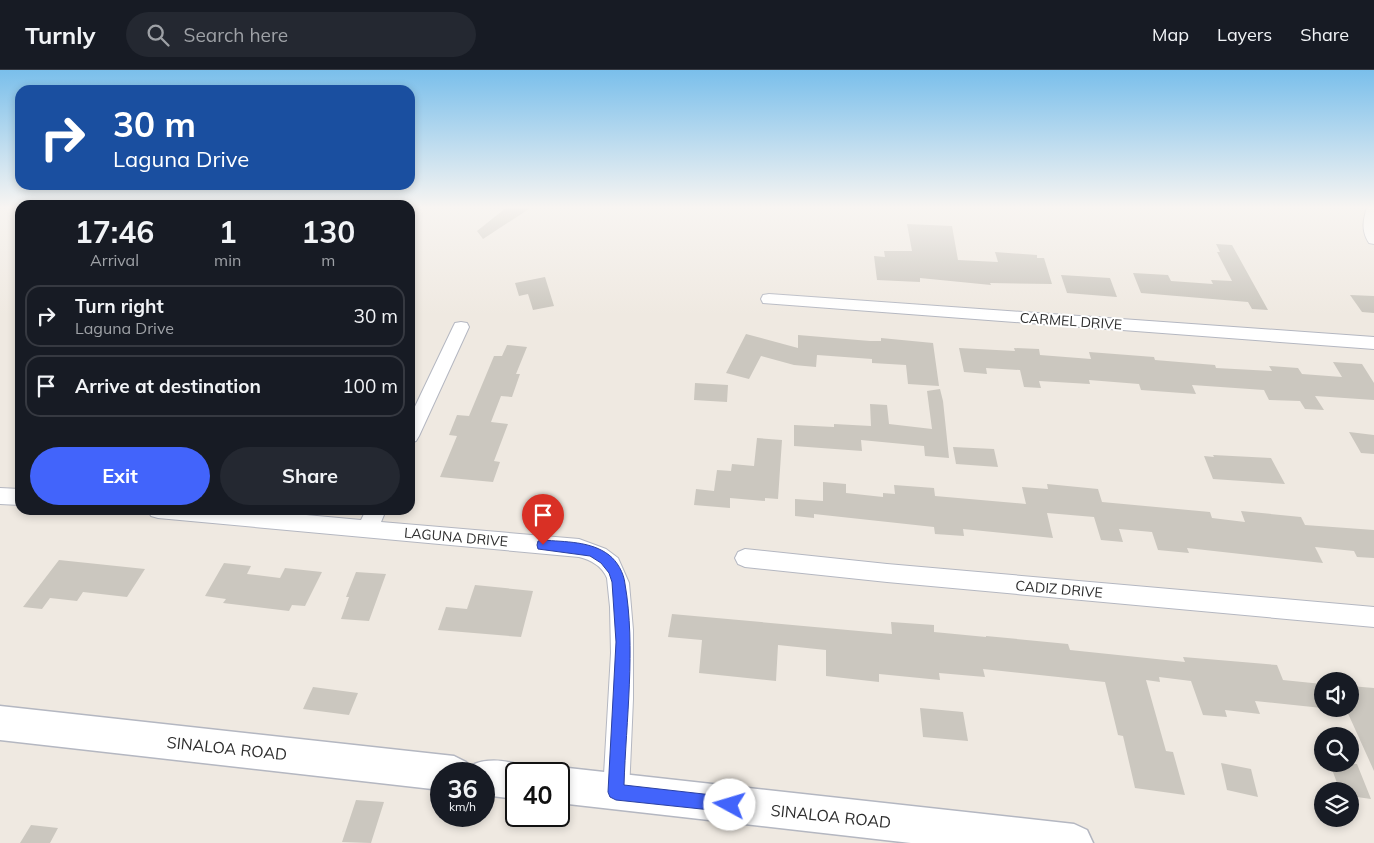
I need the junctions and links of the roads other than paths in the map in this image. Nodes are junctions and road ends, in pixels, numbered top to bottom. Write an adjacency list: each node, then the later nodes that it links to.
1 (769, 299): 3 (street, CARMEL DRIVE)
2 (461, 327): 4 (street)
3 (1374, 343)
4 (415, 425)
5 (0, 496): 6 (street)
6 (15, 497)
7 (265, 515): 8 (street, LAGUNA DRIVE)
8 (372, 520): 14 (street, LAGUNA DRIVE)
9 (745, 558): 10 (street, CADIZ DRIVE)
10 (1374, 617)
11 (0, 723): 12 (street, SINALOA ROAD)
12 (430, 771)
13 (570, 787): 14 (street, SINALOA ROAD)
14 (616, 792): 15 (street, SINALOA ROAD)
15 (1074, 843)

